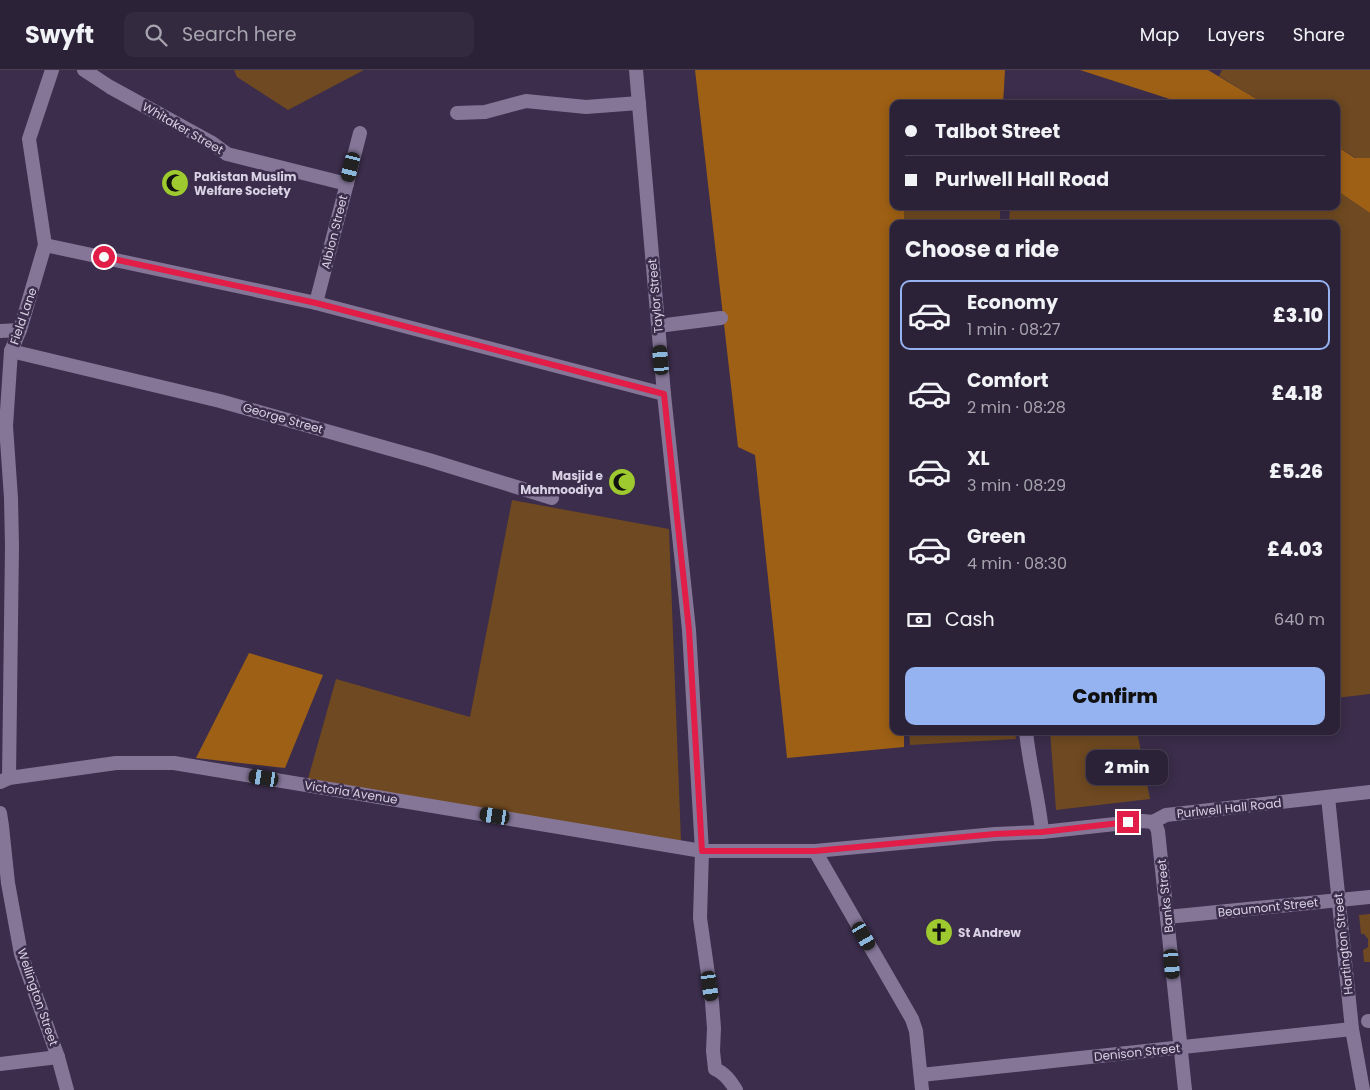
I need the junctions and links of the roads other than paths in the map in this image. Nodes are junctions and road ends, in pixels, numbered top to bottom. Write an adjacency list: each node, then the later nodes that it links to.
1 (52, 70): 8 (street, Field Lane)
2 (84, 70): 7 (street, Whitaker Street)
3 (636, 70): 4 (street, Taylor Street)
4 (639, 103): 5 (street); 11 (street, Taylor Street)
5 (457, 113)
6 (360, 133): 7 (street, Albion Street)
7 (347, 184): 9 (street, Albion Street)
8 (45, 245): 9 (street); 13 (street, Field Lane)
9 (316, 303): 15 (street)
10 (721, 318): 11 (street)
11 (658, 326): 15 (street, Taylor Street)
12 (0, 330): 13 (street)
13 (20, 330): 14 (street, Field Lane)
14 (11, 351): 16 (street, Field Lane); 17 (street, George Street)
15 (664, 394): 26 (street, Taylor Street)
16 (6, 498): 19 (street, Field Lane)
17 (552, 498)
18 (1026, 735): 24 (street)
19 (4, 780): 26 (street, Victoria Avenue)
20 (1370, 792): 21 (street, Purlwell Hall Road)
21 (1328, 797): 23 (street, Purlwell Hall Road); 29 (street, Hartington Street)
22 (0, 813): 25 (street, Wellington Street)
23 (1153, 822): 24 (street, Purlwell Hall Road); 30 (street, Banks Street)
24 (1042, 832): 27 (street, Purlwell Hall Road)
25 (2, 848): 33 (street, Wellington Street)
26 (702, 851): 27 (street, Purlwell Hall Road); 37 (street, Taylor Street)
27 (815, 851): 35 (street)
28 (1370, 897): 29 (street, Beaumont Street)
29 (1339, 900): 30 (street, Beaumont Street); 31 (street, Hartington Street)
30 (1167, 918): 32 (street, Banks Street)
31 (1352, 1029): 32 (street, Denison Street); 40 (street, Hartington Street)
32 (1180, 1048): 35 (street, Denison Street); 39 (street, Banks Street)
33 (58, 1057): 34 (street); 36 (street, Wellington Street)
34 (0, 1064)
35 (921, 1075): 38 (street)
36 (67, 1090)
37 (736, 1090)
38 (922, 1090)
39 (1185, 1090)
40 (1363, 1090)

